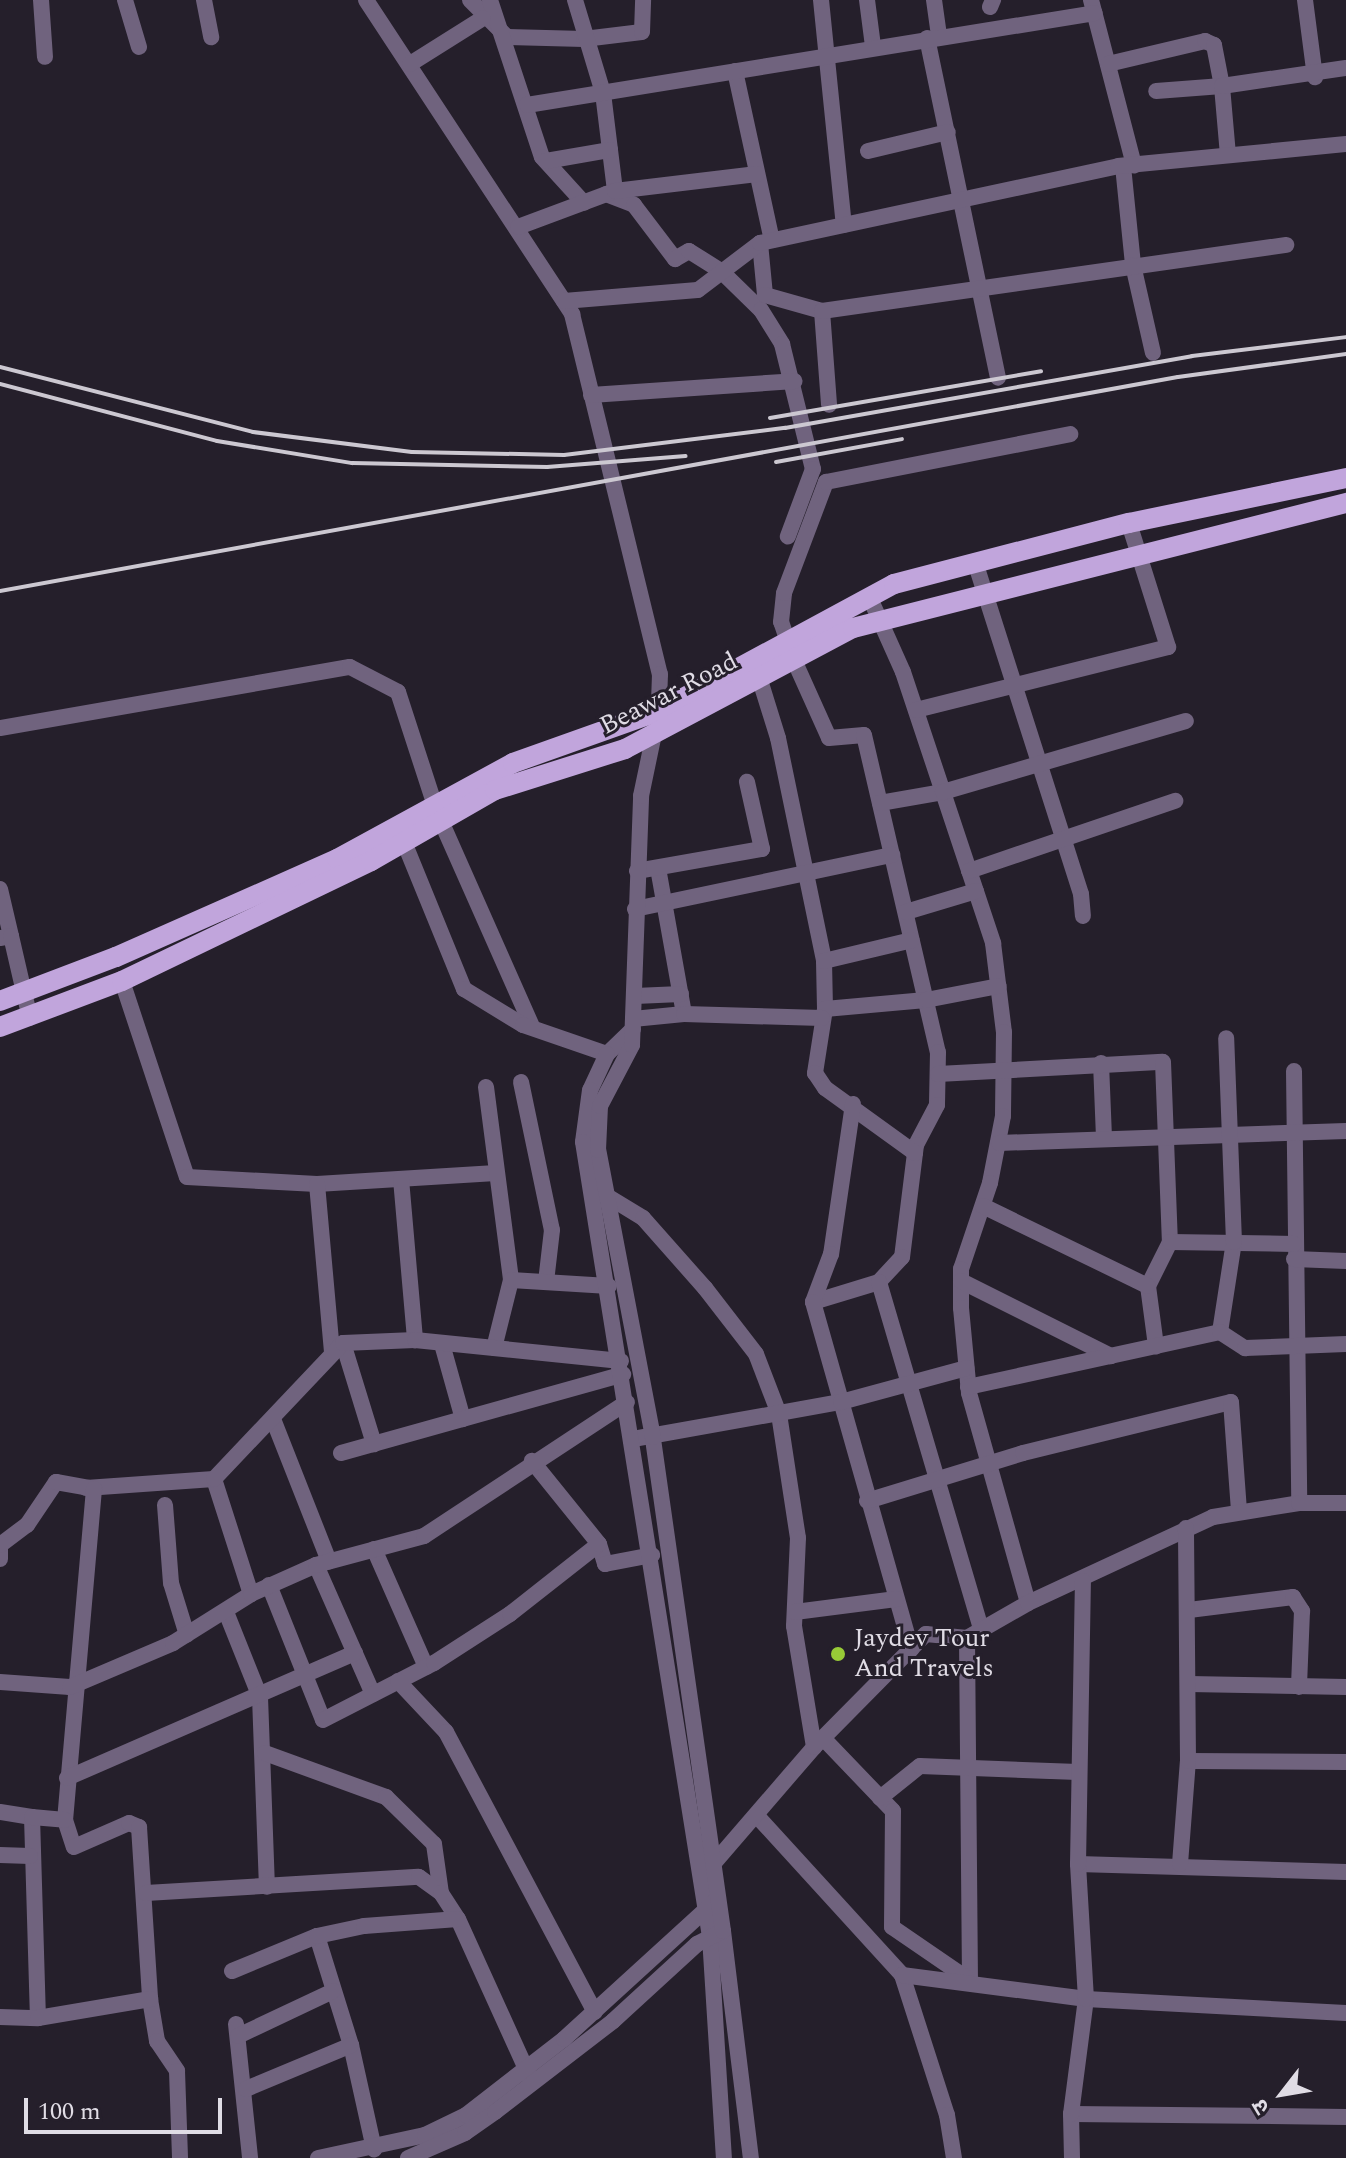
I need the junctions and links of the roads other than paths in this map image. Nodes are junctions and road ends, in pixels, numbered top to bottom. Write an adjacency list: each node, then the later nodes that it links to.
1 (41, 0): 21 (street)
2 (125, 0): 19 (street)
3 (204, 0): 15 (street)
4 (366, 0): 22 (street)
5 (470, 0): 14 (street)
6 (490, 0): 14 (street)
7 (575, 0): 17 (street)
8 (643, 0): 17 (street)
9 (821, 0): 20 (street)
10 (867, 0): 18 (street)
11 (934, 0): 16 (street)
12 (1305, 0): 26 (street)
13 (1093, 7): 16 (street); 23 (street)
14 (489, 24): 17 (street); 22 (street); 30 (street)
15 (211, 37)
16 (933, 38): 18 (street); 31 (street)
17 (584, 39): 29 (street)
18 (873, 46): 20 (street)
19 (139, 47)
20 (823, 55): 25 (street); 42 (street)
21 (45, 57)
22 (410, 64): 43 (street)
23 (1108, 64): 27 (street); 37 (street)
24 (1346, 68): 26 (street)
25 (735, 71): 29 (street); 38 (street)
26 (1315, 77): 27 (street)
27 (1222, 86): 28 (street); 35 (street)
28 (1156, 91)
29 (603, 93): 30 (street); 33 (street)
30 (527, 105): 36 (street)
31 (948, 132): 34 (street); 40 (street)
32 (1346, 144): 35 (street)
33 (610, 150): 36 (street); 39 (street)
34 (868, 151)
35 (1228, 155): 37 (street)
36 (546, 161): 41 (street)
37 (1128, 165): 40 (street); 46 (street)
38 (757, 174): 39 (street); 44 (street)
39 (610, 193): 41 (street); 47 (street)
40 (963, 199): 42 (street); 48 (street)
41 (584, 203): 43 (street)
42 (844, 225): 44 (street)
43 (518, 227): 49 (street)
44 (766, 242): 47 (street); 50 (street)
45 (1286, 245): 46 (street)
46 (1133, 265): 48 (street); 51 (street)
47 (722, 272): 49 (street); 53 (street)
48 (981, 290): 50 (street); 52 (street)
49 (564, 301): 54 (street)
50 (822, 311): 55 (street)
51 (1153, 353)
52 (998, 378)
53 (795, 381): 54 (street); 60 (street)
54 (591, 395): 71 (street)
55 (829, 405)
56 (1070, 434): 66 (street)
57 (1346, 478): 59 (main road, Beawar Road)
58 (1346, 503): 61 (main road, Beawar Road)
59 (1129, 523): 61 (street); 62 (main road, Beawar Road)
60 (788, 536)
61 (1141, 551): 63 (main road, Beawar Road); 69 (street)
62 (976, 565): 63 (street); 64 (main road, Beawar Road)
63 (985, 591): 65 (main road, Beawar Road); 69 (street)
64 (869, 596): 65 (street); 66 (main road, Beawar Road)
65 (879, 618): 67 (main road, Beawar Road); 70 (street)
66 (787, 639): 71 (main road, Beawar Road)
67 (794, 660): 68 (main road, Beawar Road); 79 (street)
68 (759, 677): 74 (main road, Beawar Road); 87 (street)
69 (1015, 685): 70 (street); 75 (street)
70 (916, 710): 77 (street)
71 (659, 711): 74 (street); 80 (main road, Beawar Road)
72 (1186, 721): 75 (street)
73 (0, 728): 80 (street)
74 (655, 733): 80 (main road, Beawar Road); 85 (street)
75 (1040, 764): 77 (street); 81 (street)
76 (747, 782): 84 (street)
77 (943, 792): 79 (street); 86 (street)
78 (1175, 801): 81 (street)
79 (880, 803): 83 (street)
80 (438, 812): 82 (main road, Beawar Road); 99 (main road, Beawar Road); 108 (street)
81 (1064, 839): 86 (street); 93 (street)
82 (404, 842): 97 (main road, Beawar Road); 108 (street)
83 (892, 855): 87 (street); 92 (street)
84 (658, 868): 85 (street); 90 (street)
85 (637, 871): 91 (street)
86 (969, 871): 89 (street)
87 (809, 874): 90 (street); 96 (street)
88 (0, 889): 94 (street)
89 (976, 891): 92 (street); 98 (street)
90 (667, 903): 91 (street); 100 (street)
91 (635, 909): 101 (street)
92 (906, 912): 95 (street)
93 (1083, 916)
94 (6, 937): 99 (street)
95 (912, 940): 96 (street); 102 (street)
96 (824, 961): 105 (street)
97 (122, 981): 106 (main road, Beawar Road); 128 (street)
98 (999, 986): 102 (street); 114 (street)
99 (25, 992): 103 (main road, Beawar Road); 106 (street)
100 (681, 994): 101 (street); 104 (street)
101 (635, 996): 107 (street)
102 (926, 1000): 105 (street); 115 (street)
103 (0, 1001)
104 (684, 1014): 105 (street); 107 (street)
105 (823, 1014): 118 (street)
106 (30, 1018): 109 (main road, Beawar Road)
107 (633, 1024): 111 (street); 129 (street)
108 (532, 1026): 111 (street)
109 (0, 1027)
110 (1226, 1038): 121 (street)
111 (607, 1054): 139 (street)
112 (1101, 1063): 114 (street); 122 (street); 123 (street)
113 (1294, 1071): 120 (street)
114 (1004, 1072): 115 (street); 124 (street)
115 (938, 1074): 125 (street)
116 (521, 1082): 137 (street)
117 (486, 1087): 126 (street)
118 (853, 1104): 125 (street); 141 (street)
119 (1346, 1131): 120 (street)
120 (1294, 1133): 121 (street); 133 (street)
121 (1230, 1135): 122 (street); 132 (street)
122 (1166, 1138): 123 (street); 131 (street)
123 (1104, 1139): 124 (street)
124 (999, 1143): 130 (street)
125 (915, 1153): 138 (street)
126 (496, 1173): 127 (street); 135 (street)
127 (401, 1179): 128 (street); 143 (street)
128 (317, 1184): 148 (street)
129 (607, 1196): 157 (street); 160 (street)
130 (983, 1206): 136 (street); 140 (street)
131 (1170, 1242): 132 (street); 140 (street)
132 (1234, 1242): 133 (street); 142 (street)
133 (1294, 1251): 134 (street); 146 (street)
134 (1346, 1261)
135 (511, 1280): 137 (street); 149 (street)
136 (961, 1281): 150 (street); 152 (street)
137 (546, 1282): 139 (street)
138 (879, 1282): 141 (street); 153 (street)
139 (609, 1286): 151 (street)
140 (1148, 1286): 147 (street)
141 (813, 1302): 156 (street)
142 (1220, 1332): 146 (street); 147 (street)
143 (415, 1340): 144 (street); 148 (street)
144 (442, 1344): 149 (street); 159 (street)
145 (1346, 1344): 146 (street)
146 (1294, 1345): 170 (street)
147 (1156, 1346): 150 (street)
148 (337, 1348): 158 (street); 162 (street)
149 (494, 1348): 151 (street)
150 (1111, 1356): 154 (street)
151 (622, 1368): 155 (street); 159 (street)
152 (966, 1368): 153 (street); 154 (street)
153 (908, 1380): 156 (street); 167 (street)
154 (968, 1387): 165 (street)
155 (627, 1402): 161 (street); 164 (street)
156 (841, 1402): 157 (street); 169 (street)
157 (779, 1414): 160 (street); 187 (street)
158 (273, 1419): 166 (street); 179 (street)
159 (463, 1419): 162 (street)
160 (653, 1437): 161 (street); 216 (street)
161 (633, 1439): 177 (street)
162 (374, 1444): 163 (street)
163 (341, 1453)
164 (532, 1461): 175 (street); 176 (street)
165 (991, 1463): 167 (street); 173 (street); 184 (street)
166 (214, 1479): 168 (street); 182 (street)
167 (937, 1479): 169 (street); 188 (street)
168 (86, 1488): 178 (street); 196 (street)
169 (867, 1501): 183 (street)
170 (1299, 1503): 171 (street); 173 (street)
171 (1346, 1503)
172 (165, 1505): 189 (street)
173 (1239, 1511): 174 (street)
174 (1186, 1528): 180 (street); 185 (street)
175 (599, 1544): 177 (street); 192 (street)
176 (374, 1549): 179 (street); 192 (street)
177 (652, 1555): 223 (street)
178 (0, 1559)
179 (323, 1563): 181 (street); 191 (street)
180 (1083, 1581): 184 (street); 207 (street)
181 (269, 1585): 182 (street); 193 (street)
182 (251, 1594): 186 (street)
183 (896, 1599): 187 (street); 190 (street)
184 (1028, 1603): 188 (street)
185 (1189, 1610): 197 (street); 198 (street)
186 (226, 1612): 189 (street); 201 (street)
187 (795, 1612): 202 (street)
188 (974, 1633): 190 (street); 206 (street)
189 (187, 1635): 196 (street)
190 (911, 1649): 202 (street)
191 (355, 1653): 193 (street); 200 (street)
192 (426, 1667): 194 (street)
193 (304, 1673): 200 (street); 201 (street)
194 (398, 1681): 200 (street); 233 (street)
195 (0, 1682): 196 (street)
196 (80, 1683): 208 (street)
197 (1189, 1684): 198 (street); 204 (street)
198 (1299, 1687): 199 (street)
199 (1346, 1687)
200 (373, 1694)
201 (260, 1697): 203 (street); 208 (street)
202 (818, 1742): 209 (street); 211 (street)
203 (265, 1753): 220 (street); 222 (street)
204 (1188, 1761): 205 (street); 218 (street)
205 (1346, 1762)
206 (968, 1769): 207 (street); 209 (street); 229 (street)
207 (1078, 1772): 217 (street)
208 (67, 1778): 213 (street)
209 (880, 1798): 229 (street)
210 (0, 1812): 212 (street)
211 (757, 1816): 216 (street); 228 (street)
212 (32, 1817): 213 (street); 215 (street)
213 (65, 1820): 221 (street)
214 (0, 1855): 215 (street)
215 (30, 1856): 236 (street)
216 (714, 1863): 223 (street)
217 (1078, 1864): 218 (street); 232 (street)
218 (1180, 1864): 219 (street)
219 (1346, 1872)
220 (267, 1887): 221 (street); 222 (street)
221 (146, 1893): 231 (street)
222 (441, 1893): 224 (street)
223 (713, 1903): 225 (street); 233 (street)
224 (458, 1919): 226 (street); 238 (street)
225 (717, 1934): 239 (street); 248 (street); 249 (street)
226 (317, 1936): 227 (street); 230 (street)
227 (232, 1971)
228 (902, 1975): 229 (street); 250 (street)
229 (970, 1980): 232 (street)
230 (333, 1991): 237 (street); 240 (street)
231 (150, 1999): 236 (street); 244 (street)
232 (1086, 1999): 234 (street); 241 (street)
233 (595, 2012): 238 (street)
234 (1346, 2013)
235 (0, 2017): 236 (street)
236 (38, 2018)
237 (351, 2045): 240 (street); 243 (street)
238 (525, 2069): 239 (street); 243 (street)
239 (533, 2084): 247 (street)
240 (246, 2089): 245 (street)
241 (1071, 2114): 242 (street); 251 (street)
242 (1346, 2117)
243 (374, 2149): 246 (street)
244 (180, 2158)
245 (250, 2158)
246 (318, 2158)
247 (408, 2158)
248 (724, 2158)
249 (751, 2158)
250 (954, 2158)
251 (1072, 2158)

